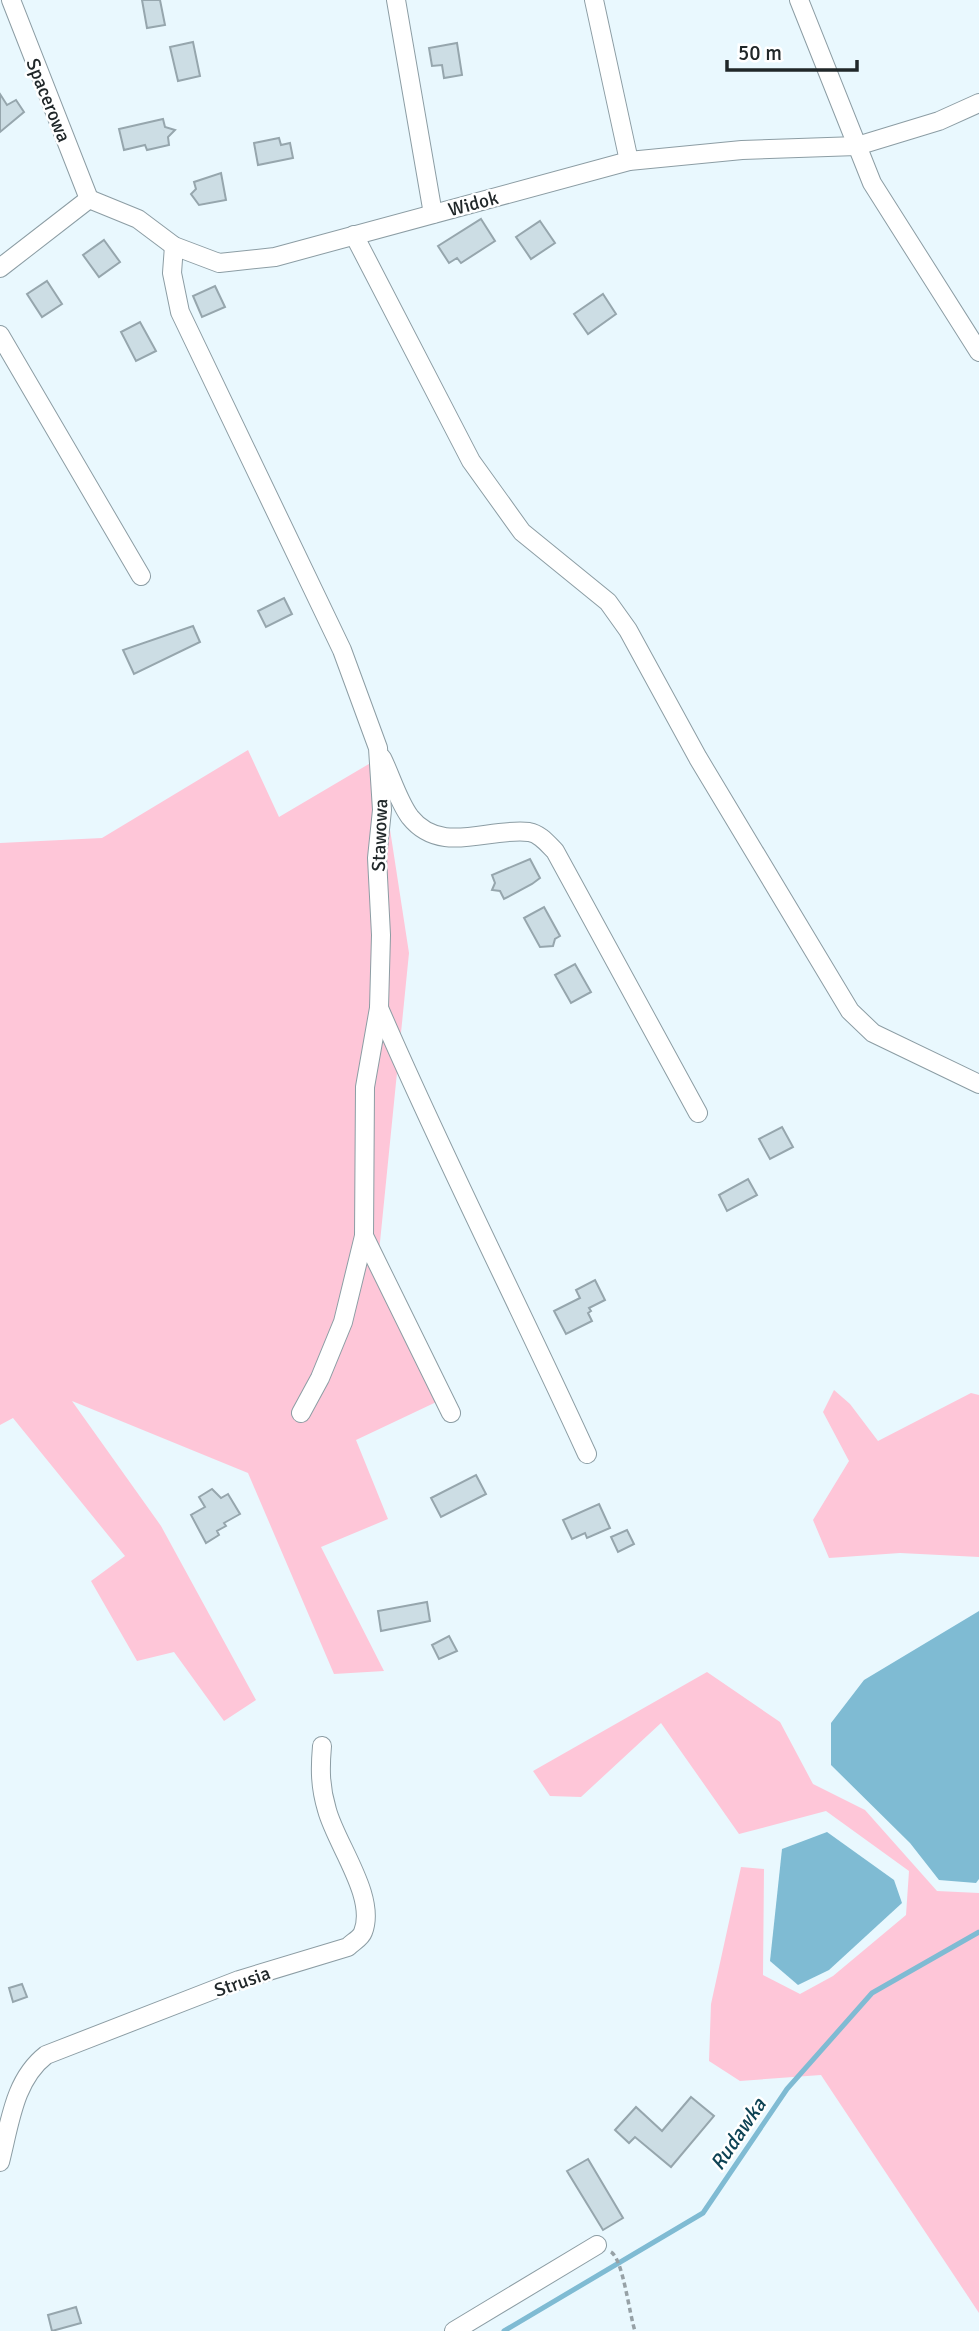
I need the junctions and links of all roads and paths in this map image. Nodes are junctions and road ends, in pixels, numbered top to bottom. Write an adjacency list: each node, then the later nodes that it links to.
1 (11, 0): 8 (street, Spacerowa)
2 (396, 0): 9 (street)
3 (594, 0): 7 (street)
4 (799, 0): 6 (street)
5 (979, 103): 6 (street, Widok)
6 (857, 146): 7 (street, Widok); 14 (street)
7 (629, 161): 9 (street, Widok)
8 (89, 199): 11 (street, Widok); 12 (street)
9 (433, 214): 10 (street, Widok)
10 (354, 235): 11 (street, Widok); 18 (street)
11 (174, 246): 16 (street, Stawowa)
12 (0, 268)
13 (0, 335): 15 (street)
14 (979, 352)
15 (141, 576)
16 (378, 748): 17 (street, Stawowa); 19 (street)
17 (380, 1008): 20 (street, Stawowa); 23 (street)
18 (979, 1084)
19 (698, 1113)
20 (364, 1236): 21 (street, Stawowa); 22 (street)
21 (301, 1413)
22 (451, 1413)
23 (587, 1454)
24 (322, 1746): 25 (street, Strusia)
25 (0, 2162)
26 (597, 2245): 27 (street); 28 (path)
27 (454, 2331)
28 (635, 2331)

